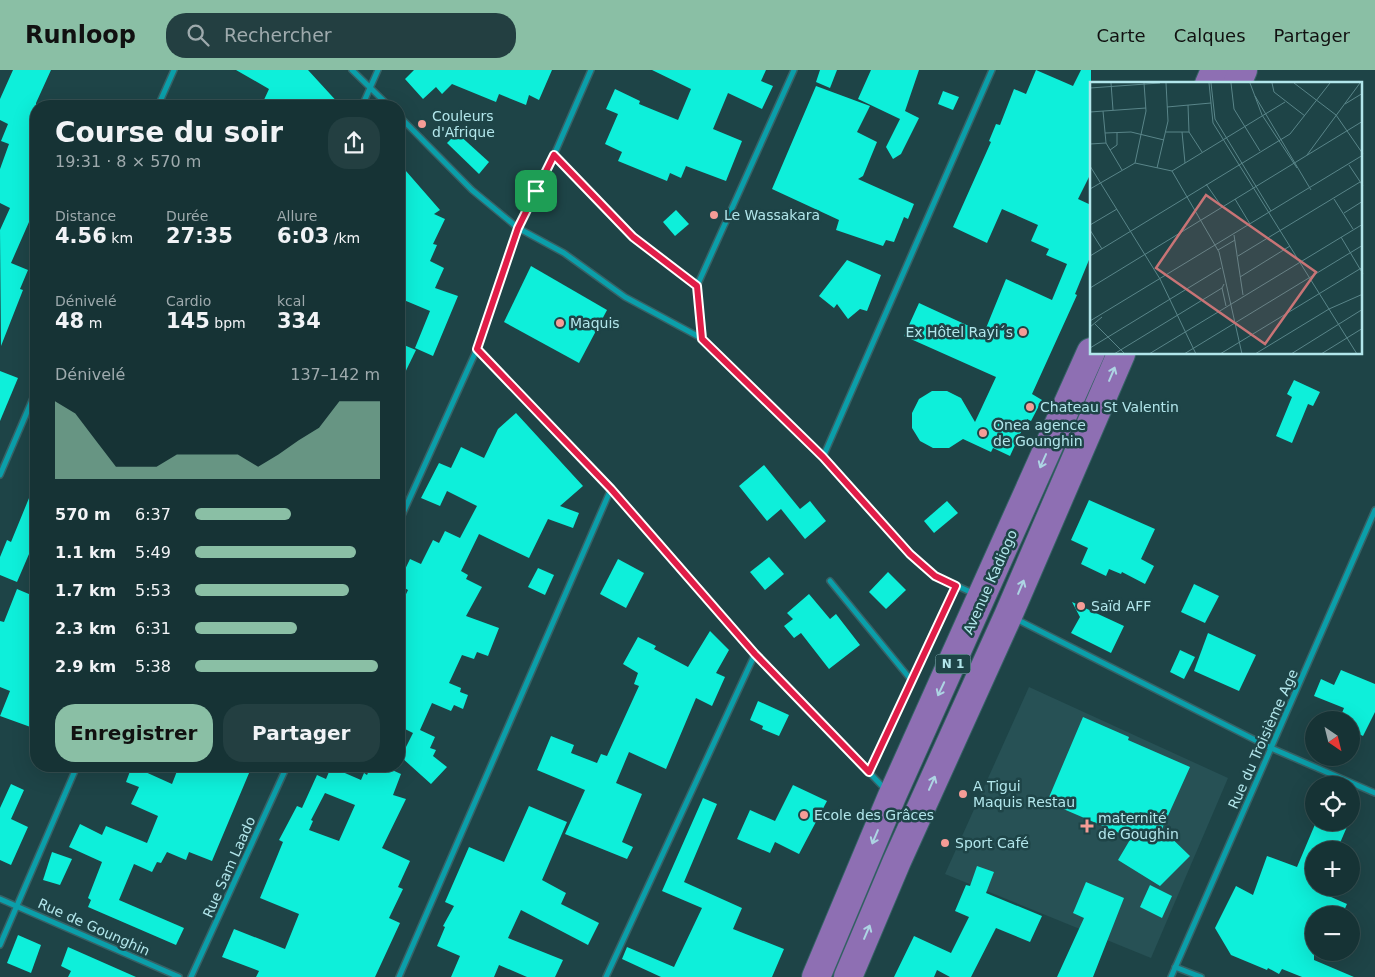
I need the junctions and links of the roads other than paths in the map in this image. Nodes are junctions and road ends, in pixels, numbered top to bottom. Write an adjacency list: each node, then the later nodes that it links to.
1 (174, 70): 12 (street)
2 (352, 70): 11 (street)
3 (378, 70): 11 (street)
4 (591, 70): 16 (street)
5 (794, 70): 18 (street)
6 (992, 70): 24 (street)
7 (1215, 70): 9 (highway)
8 (1243, 70): 10 (highway)
9 (1209, 82)
10 (1238, 82)
11 (370, 87): 13 (street); 14 (street)
12 (161, 100)
13 (365, 100)
14 (383, 100)
15 (405, 122): 17 (street)
16 (554, 155): 17 (street); 18 (street)
17 (518, 228): 19 (street); 20 (street)
18 (697, 286): 19 (street)
19 (702, 339): 24 (street)
20 (477, 349): 26 (street); 27 (street)
21 (1090, 355): 31 (highway, Avenue Kadiogo / N 1, one-way to 31)
22 (1121, 355): 31 (highway, Avenue Kadiogo / N 1, one-way to 22)
23 (30, 405): 25 (street)
24 (823, 457): 30 (street)
25 (0, 475)
26 (611, 489): 32 (street); 46 (street)
27 (405, 509)
28 (1375, 510): 34 (street, Rue du Troisième Age)
29 (830, 581): 33 (street)
30 (956, 586): 31 (street); 33 (street)
31 (996, 607): 34 (street); 39 (highway, Avenue Kadiogo / N 1)
32 (755, 654): 37 (street); 47 (street)
33 (912, 681): 37 (street)
34 (1271, 748): 38 (street); 43 (street, Rue du Troisième Age)
35 (74, 772): 41 (street)
36 (284, 772): 45 (street, Rue Sam Laado)
37 (869, 772): 39 (street)
38 (1375, 793)
39 (905, 806): 48 (highway, Avenue Kadiogo / N 1, one-way to 48); 49 (highway, Avenue Kadiogo / N 1, one-way to 39)
40 (0, 899): 41 (street, Rue de Gounghin)
41 (17, 906): 42 (street); 44 (street, Rue de Gounghin)
42 (0, 945)
43 (1175, 967): 50 (street, Rue du Troisième Age); 51 (street)
44 (179, 977)
45 (191, 977)
46 (399, 977)
47 (606, 977)
48 (816, 977)
49 (848, 977)
50 (1171, 977)
51 (1201, 977)

